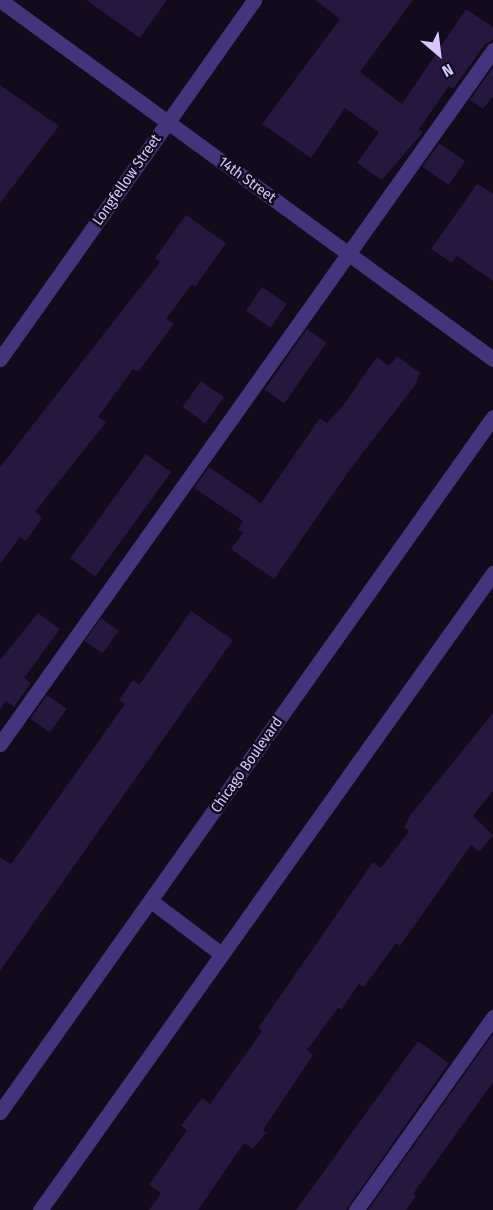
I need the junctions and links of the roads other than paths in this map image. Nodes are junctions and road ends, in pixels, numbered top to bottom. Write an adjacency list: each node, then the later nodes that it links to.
1 (0, 0): 4 (street, 14th Street)
2 (255, 0): 4 (street, Longfellow Street)
3 (493, 50): 5 (street)
4 (168, 122): 5 (street, 14th Street); 6 (street, Longfellow Street)
5 (348, 254): 7 (street, 14th Street); 10 (street)
6 (0, 359)
7 (493, 359)
8 (493, 417): 11 (street, Chicago Boulevard)
9 (493, 573): 12 (street)
10 (0, 744)
11 (150, 901): 12 (street); 14 (street, Chicago Boulevard)
12 (220, 953): 15 (street)
13 (493, 1017): 16 (street)
14 (0, 1112)
15 (40, 1210)
16 (356, 1210)

